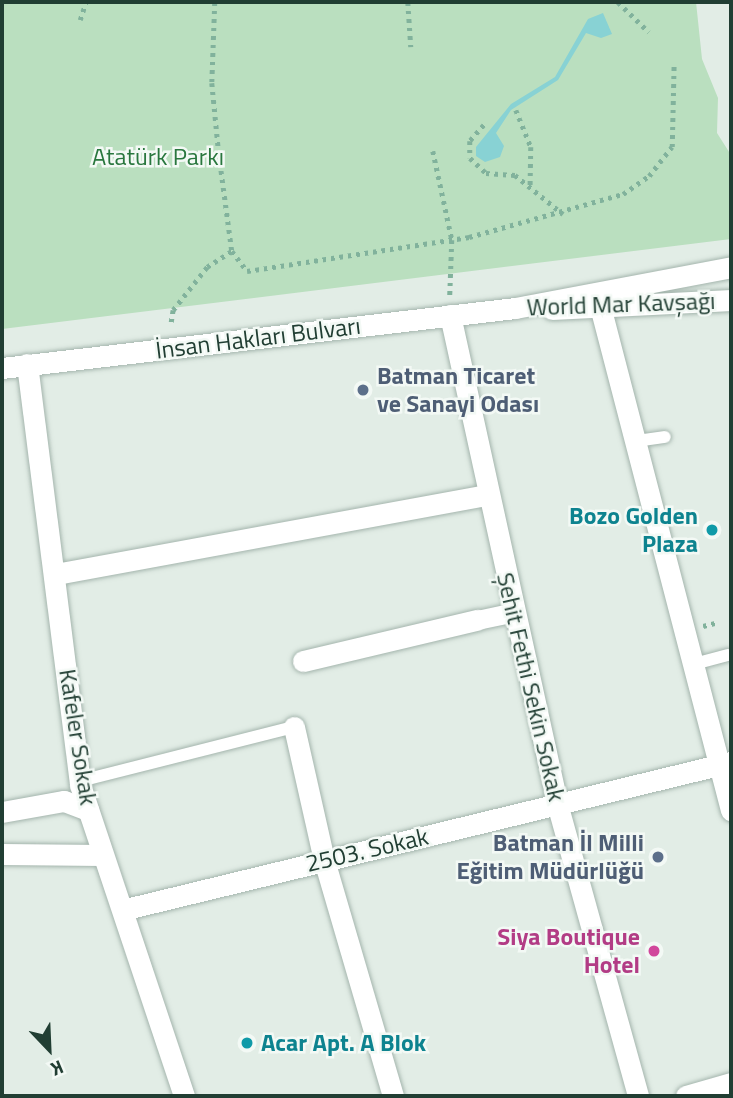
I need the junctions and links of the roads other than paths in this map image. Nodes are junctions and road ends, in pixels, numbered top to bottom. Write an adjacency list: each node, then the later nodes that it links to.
1 (731, 267): 3 (street, World Mar Kavşağı)
2 (731, 300): 4 (street, World Mar Kavşağı)
3 (515, 308): 4 (street, World Mar Kavşağı); 5 (street, İnsan Hakları Bulvarı)
4 (601, 310): 9 (street)
5 (450, 315): 6 (street, İnsan Hakları Bulvarı); 10 (street, Şehit Fethi Sekin Sokak)
6 (27, 365): 7 (street, İnsan Hakları Bulvarı); 11 (street, Kafeler Sokak)
7 (2, 368)
8 (665, 437): 9 (lane)
9 (636, 441): 16 (street)
10 (487, 495): 11 (street); 12 (street, Şehit Fethi Sekin Sokak)
11 (56, 574): 19 (street, Kafeler Sokak)
12 (514, 612): 13 (street); 20 (street, Şehit Fethi Sekin Sokak)
13 (477, 620): 15 (street)
14 (728, 655): 16 (lane)
15 (303, 661)
16 (694, 663): 18 (street)
17 (294, 727): 19 (lane); 26 (street)
18 (725, 764): 20 (street, 2503. Sokak); 22 (street)
19 (80, 781): 21 (street, Kafeler Sokak)
20 (558, 807): 26 (street, 2503. Sokak); 31 (street, Şehit Fethi Sekin Sokak)
21 (88, 810): 23 (street); 25 (street, Kafeler Sokak)
22 (731, 810)
23 (2, 812)
24 (2, 853): 25 (street)
25 (102, 855): 27 (street, Kafeler Sokak)
26 (324, 860): 27 (street, 2503. Sokak); 30 (street)
27 (126, 909): 29 (street, Kafeler Sokak)
28 (731, 1083): 32 (street)
29 (184, 1096)
30 (393, 1096)
31 (638, 1096)
32 (686, 1096)

